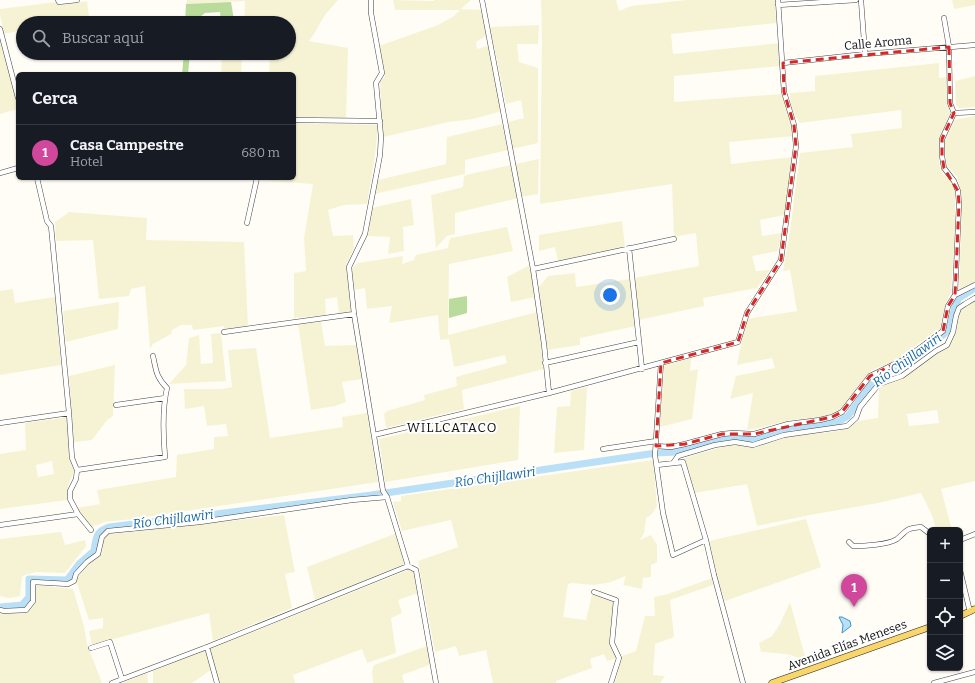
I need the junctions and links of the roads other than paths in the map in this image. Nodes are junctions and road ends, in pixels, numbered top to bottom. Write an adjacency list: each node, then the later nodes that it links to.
1 (58, 0): 2 (street)
2 (77, 0)
3 (371, 0): 18 (street)
4 (482, 0): 26 (street)
5 (856, 0): 7 (street)
6 (861, 0): 12 (street)
7 (778, 3): 13 (street)
8 (944, 18): 11 (street)
9 (0, 29): 14 (street)
10 (975, 45): 11 (street, Calle Aroma)
11 (949, 47): 12 (street, Calle Aroma); 16 (street)
12 (865, 54): 13 (street, Calle Aroma)
13 (783, 63): 35 (street)
14 (16, 90)
15 (975, 112): 16 (street)
16 (954, 113): 28 (street)
17 (296, 120): 18 (street)
18 (380, 121): 30 (street)
19 (16, 169): 20 (street)
20 (0, 173)
21 (37, 180): 40 (street)
22 (257, 180): 23 (street)
23 (248, 223)
24 (674, 239): 25 (street)
25 (629, 248): 26 (street); 32 (street)
26 (533, 269): 34 (street)
27 (975, 285): 28 (street)
28 (955, 295): 43 (street)
29 (975, 298): 45 (street)
30 (354, 314): 31 (street); 42 (street)
31 (224, 332)
32 (639, 342): 34 (street); 36 (street)
33 (153, 356): 38 (street)
34 (546, 363): 37 (street)
35 (661, 363): 36 (street); 43 (street)
36 (642, 369): 37 (street)
37 (549, 393): 42 (street)
38 (165, 398): 39 (street); 47 (street)
39 (116, 406)
40 (69, 413): 41 (street); 47 (street)
41 (0, 424)
42 (374, 435): 48 (street)
43 (656, 445): 44 (street); 46 (street)
44 (603, 449)
45 (673, 463): 46 (street); 55 (street)
46 (657, 465): 55 (street)
47 (77, 470): 49 (street)
48 (386, 497): 57 (street); 60 (street)
49 (78, 514): 50 (street); 51 (street)
50 (0, 525)
51 (91, 530)
52 (927, 532): 56 (street)
53 (975, 534): 54 (street)
54 (963, 539)
55 (706, 540): 72 (street)
56 (849, 542)
57 (408, 566): 64 (street); 70 (street)
58 (963, 579): 61 (street)
59 (594, 592): 71 (street)
60 (0, 610)
61 (973, 611): 62 (main road)
62 (963, 615)
63 (927, 628): 73 (main road, Avenida Elías Meneses)
64 (207, 647): 67 (street); 69 (street)
65 (91, 648): 67 (street)
66 (975, 672): 74 (street)
67 (122, 679): 68 (street)
68 (112, 683)
69 (217, 683)
70 (436, 683)
71 (611, 683)
72 (743, 683)
73 (772, 683)
74 (934, 683)

